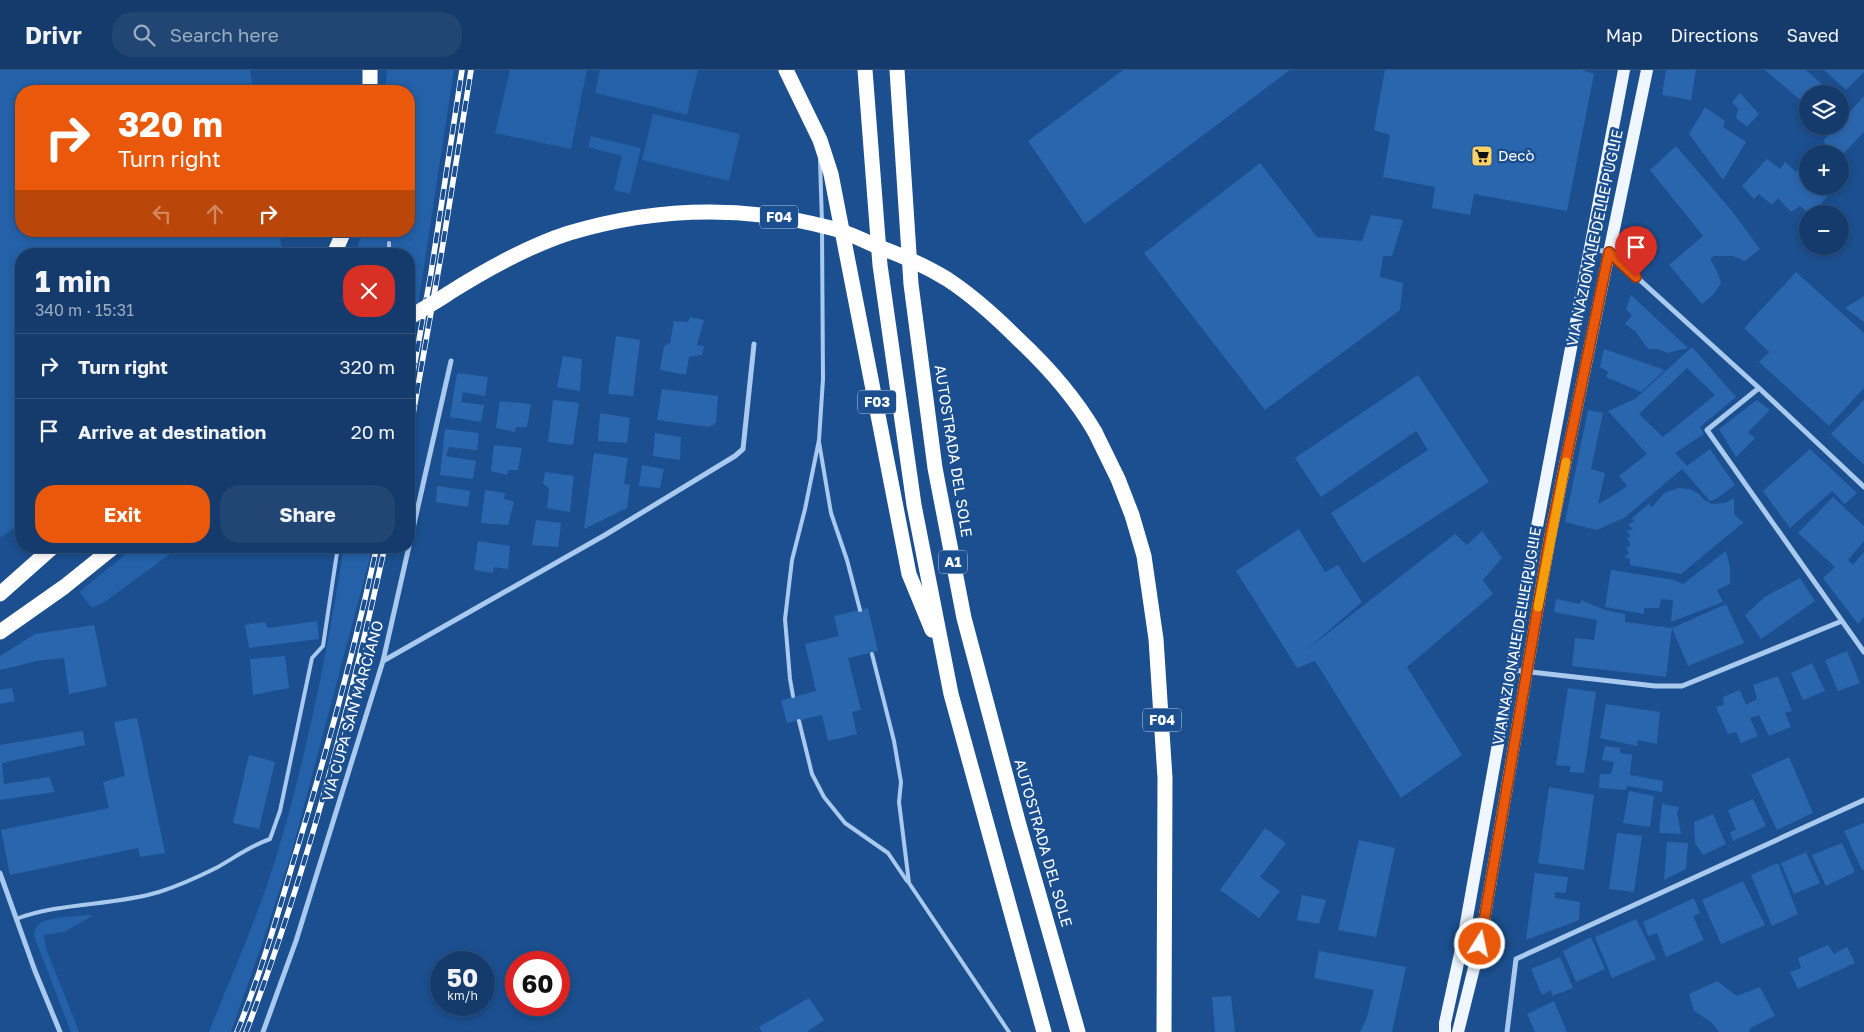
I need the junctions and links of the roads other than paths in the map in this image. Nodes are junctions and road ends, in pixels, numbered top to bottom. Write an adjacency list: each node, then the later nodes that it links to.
1 (370, 70): 7 (highway)
2 (786, 70): 8 (highway, F03)
3 (897, 70): 45 (highway, AUTOSTRADA DEL SOLE / A1)
4 (1624, 70): 11 (main road, VIA NAZIONALE DELLE PUGLIE)
5 (1647, 70): 12 (main road, VIA NAZIONALE DELLE PUGLIE)
6 (864, 73): 31 (highway, A1)
7 (370, 85)
8 (820, 140): 17 (lane); 31 (highway, F03)
9 (389, 243): 10 (lane)
10 (389, 248)
11 (1590, 249): 12 (street); 32 (main road, VIA NAZIONALE DELLE PUGLIE)
12 (1609, 252): 16 (street); 33 (main road, VIA NAZIONALE DELLE PUGLIE)
13 (415, 314): 46 (highway, F04, bridge)
14 (754, 344): 30 (street)
15 (451, 361): 19 (street, VIA CUPA SAN MARCIANO)
16 (1759, 388): 18 (street); 26 (street)
17 (819, 440): 25 (lane); 34 (lane)
18 (1864, 487)
19 (415, 520)
20 (46, 553): 24 (highway)
21 (105, 553): 27 (highway)
22 (337, 553): 39 (lane)
23 (407, 553): 30 (street, VIA CUPA SAN MARCIANO)
24 (0, 594)
25 (860, 610)
26 (1842, 621): 28 (street); 33 (street)
27 (0, 632)
28 (1864, 652)
29 (872, 654): 38 (lane)
30 (383, 661): 42 (street, VIA CUPA SAN MARCIANO)
31 (945, 661): 44 (highway, A1)
32 (1511, 670): 33 (street); 47 (main road, VIA NAZIONALE DELLE PUGLIE)
33 (1526, 672): 40 (main road, VIA NAZIONALE DELLE PUGLIE)
34 (794, 696)
35 (799, 721): 38 (lane)
36 (1864, 800): 48 (street)
37 (0, 873): 39 (street)
38 (908, 883): 43 (lane)
39 (16, 919): 41 (street)
40 (1461, 1029)
41 (60, 1032)
42 (263, 1032)
43 (1009, 1032)
44 (1044, 1032)
45 (1078, 1032)
46 (1164, 1032)
47 (1445, 1032)
48 (1507, 1032)

